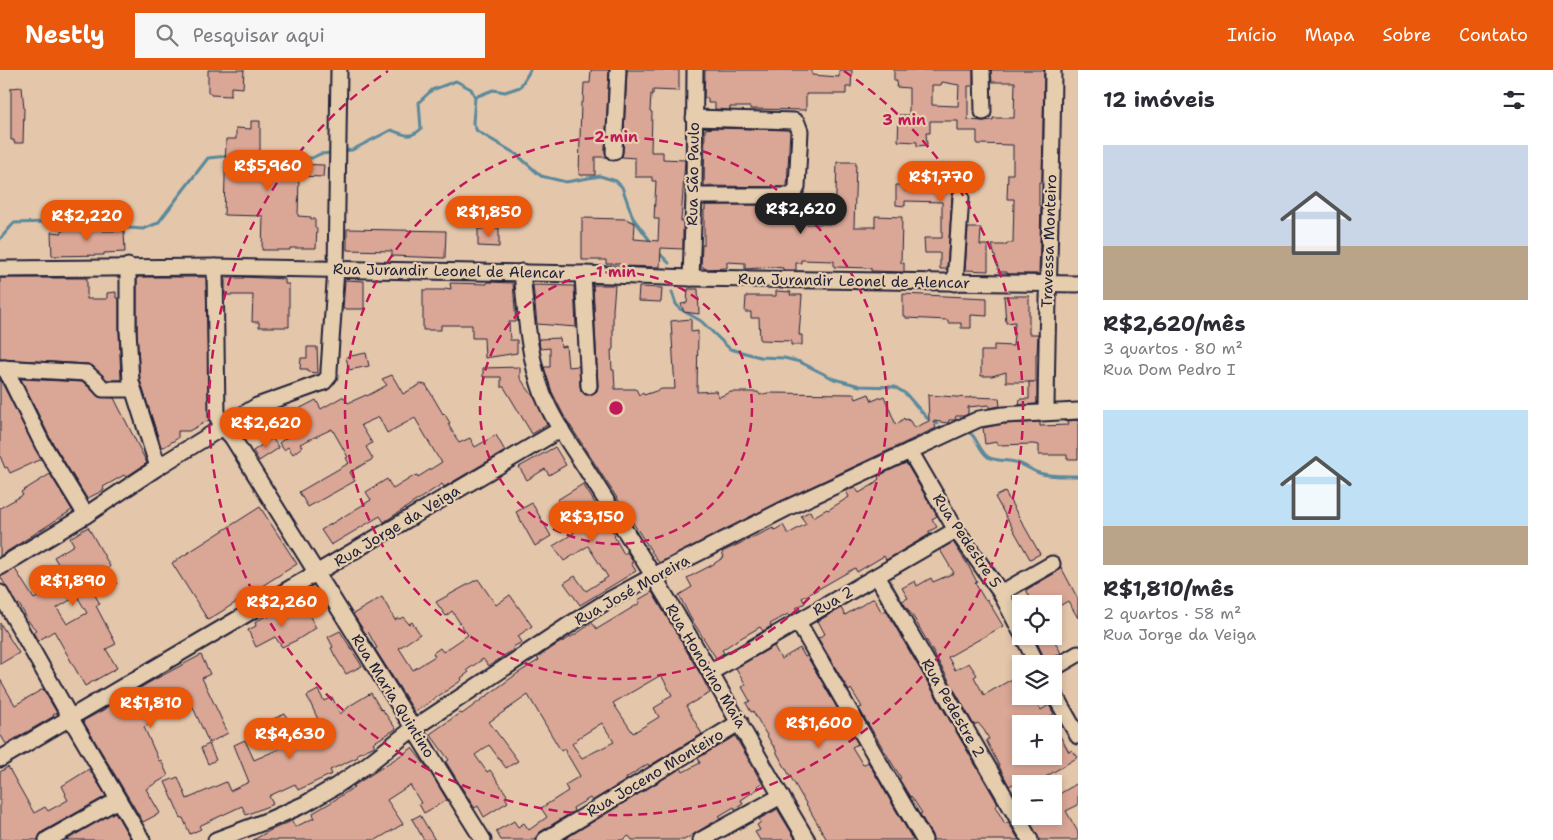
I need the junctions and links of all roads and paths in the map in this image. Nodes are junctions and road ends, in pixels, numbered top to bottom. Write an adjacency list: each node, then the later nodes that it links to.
1 (339, 70): 14 (street)
2 (618, 70): 8 (street)
3 (695, 70): 7 (street, Rua São Paulo)
4 (982, 70): 6 (street)
5 (1053, 70): 19 (street, Travessa Monteiro)
6 (983, 112)
7 (694, 118): 9 (street, Rua São Paulo); 9 (street)
8 (614, 152)
9 (694, 196): 17 (street, Rua São Paulo)
10 (961, 198): 18 (street)
11 (128, 266): 12 (street, Rua Jurandir Leonel de Alencar); 13 (street, Rua Jurandir Leonel de Alencar); 23 (street)
12 (215, 267): 14 (street, Rua Jurandir Leonel de Alencar); 26 (street)
13 (0, 268)
14 (336, 269): 15 (street, Rua Jurandir Leonel de Alencar); 26 (street)
15 (522, 272): 16 (street, Rua Jurandir Leonel de Alencar); 27 (street, Rua Honorino Maia)
16 (583, 274): 17 (street, Rua Jurandir Leonel de Alencar); 22 (street)
17 (691, 278): 18 (street, Rua Jurandir Leonel de Alencar)
18 (955, 283): 19 (street, Rua Jurandir Leonel de Alencar)
19 (1047, 284): 20 (street, Rua Jurandir Leonel de Alencar); 25 (street, Travessa Monteiro)
20 (1078, 284)
21 (2, 368): 23 (street); 30 (street)
22 (589, 386)
23 (133, 389): 29 (street)
24 (1078, 411): 25 (street, Rua José Moreira)
25 (1046, 412): 28 (street, Rua José Moreira)
26 (222, 426): 29 (street); 34 (street, Rua Maria Quintino)
27 (561, 429): 34 (street, Rua Jorge da Veiga); 35 (street, Rua Honorino Maia)
28 (910, 451): 31 (street, Rua Pedestre 5); 35 (street, Rua José Moreira)
29 (158, 467): 30 (street)
30 (86, 516): 33 (street)
31 (956, 530): 36 (street, Rua 2); 37 (street, Rua Pedestre 5)
32 (1052, 564): 37 (street)
33 (0, 567)
34 (316, 574): 45 (street, Rua Jorge da Veiga); 48 (street, Rua Maria Quintino)
35 (653, 576): 43 (street, Rua Honorino Maia); 48 (street, Rua José Moreira)
36 (877, 576): 40 (street, Rua 2); 61 (street, Rua Pedestre 2)
37 (1001, 592): 39 (street, Rua Pedestre 5)
38 (0, 593): 45 (street)
39 (1012, 614)
40 (798, 622): 43 (street, Rua 2); 60 (street)
41 (1078, 654): 42 (street)
42 (1062, 663)
43 (711, 672): 47 (street, Rua Honorino Maia)
44 (1062, 704): 46 (street)
45 (70, 717): 50 (street, Rua Jorge da Veiga); 52 (street)
46 (1074, 718): 49 (street)
47 (740, 722): 51 (street, Rua Honorino Maia); 57 (street, Rua Joceno Monteiro)
48 (414, 728): 55 (street, Rua José Moreira); 56 (street, Rua Maria Quintino)
49 (1078, 736)
50 (0, 759)
51 (781, 796): 58 (street); 59 (street, Rua Honorino Maia)
52 (118, 800): 53 (street); 54 (street)
53 (47, 840)
54 (142, 840)
55 (216, 840)
56 (483, 840)
57 (545, 840)
58 (701, 840)
59 (807, 840)
60 (924, 840)
61 (1030, 840)

